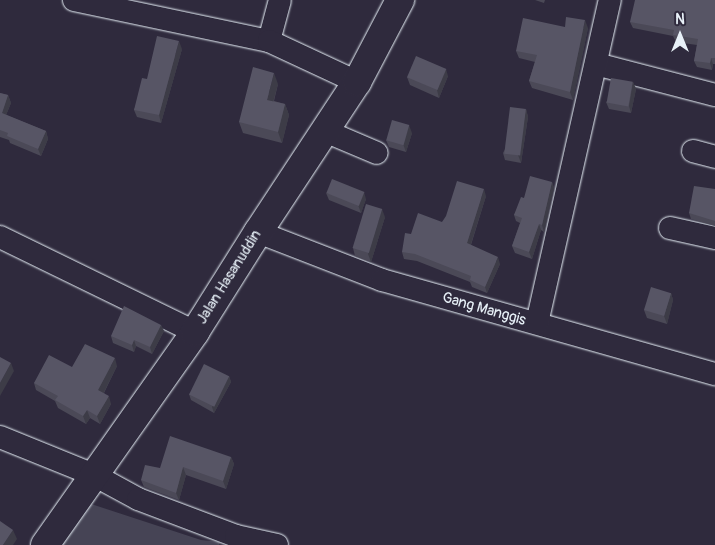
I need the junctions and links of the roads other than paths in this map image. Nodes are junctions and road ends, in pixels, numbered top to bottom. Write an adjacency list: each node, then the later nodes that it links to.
1 (74, 0): 5 (street)
2 (280, 0): 5 (street)
3 (400, 0): 7 (main road, Jalan Hasanuddin)
4 (610, 0): 6 (street)
5 (269, 41): 7 (street)
6 (596, 64): 8 (street); 17 (street)
7 (357, 82): 9 (main road, Jalan Hasanuddin)
8 (715, 95)
9 (325, 131): 11 (street); 14 (main road, Jalan Hasanuddin)
10 (693, 151): 12 (street)
11 (377, 153)
12 (715, 157)
13 (670, 228): 16 (street)
14 (258, 232): 17 (street, Gang Manggis); 18 (main road, Jalan Hasanuddin)
15 (0, 238): 18 (street)
16 (715, 238)
17 (537, 323): 19 (street, Gang Manggis)
18 (195, 332): 21 (main road, Jalan Hasanuddin)
19 (715, 374)
20 (0, 437): 21 (street)
21 (94, 475): 22 (main road, Jalan Hasanuddin); 23 (street)
22 (45, 545)
23 (277, 545)

